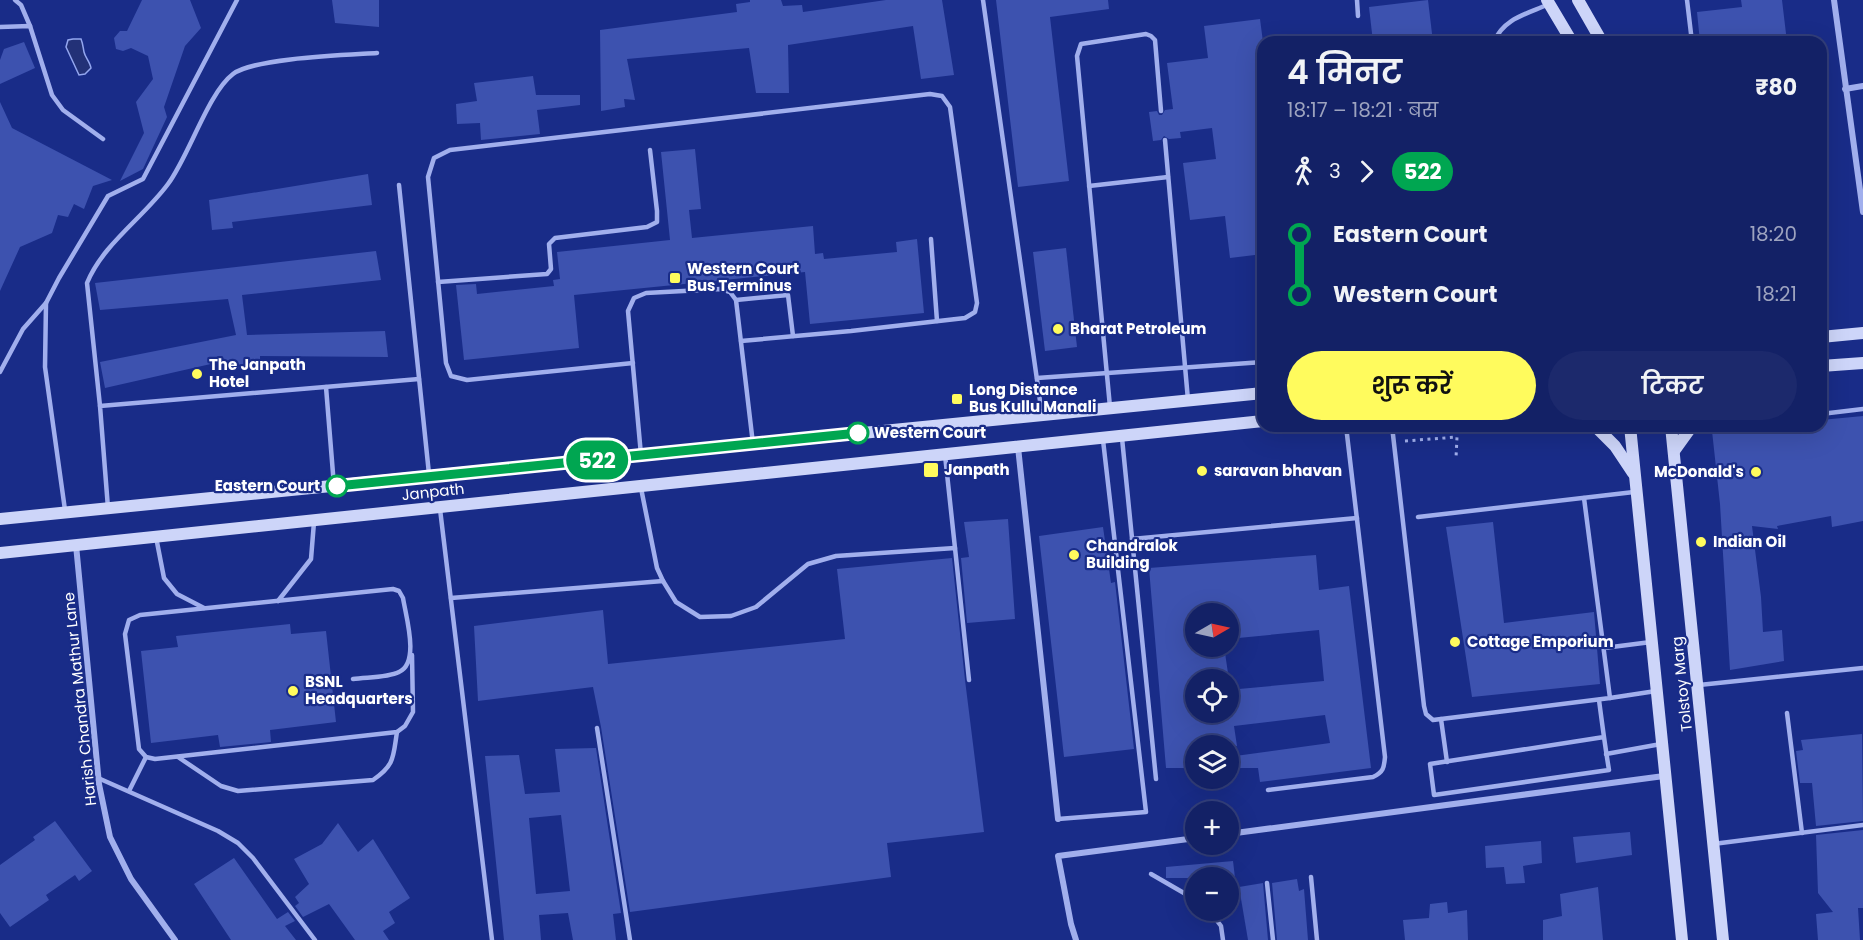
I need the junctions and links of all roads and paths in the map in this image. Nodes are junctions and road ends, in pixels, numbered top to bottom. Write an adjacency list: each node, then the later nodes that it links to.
1 (15, 0): 10 (lane)
2 (237, 0): 30 (lane)
3 (983, 0): 43 (lane)
4 (1357, 0): 9 (lane)
5 (1578, 0): 14 (main road)
6 (1687, 0): 15 (lane)
7 (1834, 0): 18 (street)
8 (1549, 2): 12 (lane); 13 (main road)
9 (1358, 16)
10 (30, 26): 11 (lane); 20 (lane)
11 (0, 27)
12 (1496, 36)
13 (1569, 36)
14 (1599, 36)
15 (1691, 36)
16 (377, 52): 48 (lane)
17 (1863, 86): 18 (street)
18 (1845, 89): 26 (street)
19 (1161, 111): 25 (lane)
20 (103, 139)
21 (1165, 140): 23 (lane)
22 (650, 150): 28 (lane)
23 (1168, 177): 25 (lane); 40 (lane)
24 (399, 185): 44 (lane)
25 (1089, 186): 42 (lane)
26 (1863, 212)
27 (931, 239): 31 (lane)
28 (438, 282): 31 (lane); 37 (lane)
29 (736, 300): 33 (lane); 35 (lane); 37 (lane)
30 (46, 303): 41 (lane); 76 (lane)
31 (937, 321): 33 (lane)
32 (1863, 333): 34 (main road)
33 (793, 336): 35 (lane)
34 (1827, 336)
35 (741, 341): 63 (lane)
36 (1257, 362): 40 (lane)
37 (633, 363): 67 (lane)
38 (1863, 363): 39 (main road)
39 (1827, 366)
40 (1186, 368): 42 (lane); 47 (lane)
41 (0, 372)
42 (1106, 374): 43 (lane); 49 (lane)
43 (1037, 378): 52 (lane)
44 (420, 379): 45 (lane); 69 (lane)
45 (326, 387): 48 (lane); 71 (lane)
46 (1257, 394): 47 (main road, Janpath)
47 (1188, 400): 49 (main road, Janpath)
48 (100, 406): 75 (lane)
49 (1110, 408): 52 (main road, Janpath)
50 (1863, 409): 51 (lane)
51 (1827, 413)
52 (1042, 415): 63 (main road, Janpath)
53 (1257, 422): 60 (main road, Janpath)
54 (1347, 432): 78 (lane)
55 (1393, 432): 62 (lane)
56 (1601, 432): 70 (main road)
57 (1631, 432): 70 (main road, Tolstoy Marg)
58 (1672, 432): 65 (main road, Tolstoy Marg)
59 (1688, 432): 65 (main road)
60 (1121, 436): 61 (main road, Janpath); 82 (lane)
61 (1103, 438): 64 (main road, Janpath); 115 (lane)
62 (1394, 442): 68 (path); 101 (lane)
63 (753, 444): 67 (main road, Janpath)
64 (1018, 446): 66 (main road, Janpath); 115 (street)
65 (1674, 451): 96 (main road, Tolstoy Marg)
66 (945, 454): 72 (main road, Janpath); 84 (lane)
67 (641, 455): 69 (main road, Janpath)
68 (1456, 458)
69 (430, 476): 71 (main road, Janpath)
70 (1637, 485): 73 (lane); 90 (main road, Tolstoy Marg)
71 (334, 486): 75 (main road, Janpath)
72 (640, 486): 74 (main road, Janpath); 86 (lane)
73 (1584, 498): 77 (lane); 91 (lane)
74 (439, 507): 80 (main road, Janpath); 87 (lane)
75 (108, 509): 76 (main road, Janpath)
76 (66, 513): 79 (main road, Janpath)
77 (1418, 517)
78 (1357, 518): 82 (lane); 113 (lane)
79 (0, 519)
80 (314, 519): 81 (main road, Janpath); 88 (lane)
81 (156, 536): 83 (main road, Janpath); 89 (lane)
82 (1132, 539): 112 (lane)
83 (75, 544): 85 (main road, Janpath); 111 (street, Harish Chandra Mathur Lane)
84 (955, 548): 86 (lane); 95 (lane)
85 (0, 553)
86 (663, 581): 87 (lane)
87 (450, 598): 128 (lane)
88 (278, 601): 89 (lane); 92 (lane)
89 (204, 608): 107 (lane)
90 (1651, 642): 91 (lane); 97 (main road, Tolstoy Marg)
91 (1604, 648): 98 (lane)
92 (412, 655): 94 (lane); 103 (lane)
93 (1863, 668): 96 (lane)
94 (353, 679)
95 (969, 680)
96 (1697, 685): 120 (main road, Tolstoy Marg)
97 (1656, 691): 98 (lane); 105 (main road, Tolstoy Marg)
98 (1610, 698): 99 (lane)
99 (1599, 700): 101 (lane); 104 (lane)
100 (1787, 713): 118 (lane)
101 (1441, 719): 109 (lane)
102 (597, 728): 129 (lane)
103 (397, 732): 108 (lane); 108 (lane)
104 (1604, 737): 106 (lane); 109 (lane)
105 (1661, 744): 106 (lane); 110 (main road, Tolstoy Marg)
106 (1606, 754): 109 (lane)
107 (146, 757): 108 (lane); 114 (lane)
108 (177, 757)
109 (1446, 762)
110 (1664, 776): 117 (street); 134 (main road, Tolstoy Marg)
111 (98, 778): 114 (lane); 126 (street, Harish Chandra Mathur Lane)
112 (1156, 780)
113 (1268, 790)
114 (129, 791): 127 (lane)
115 (1058, 819)
116 (1863, 825): 118 (lane)
117 (1239, 833)
118 (1802, 833): 120 (lane)
119 (1185, 839): 130 (street)
120 (1713, 844): 135 (main road, Tolstoy Marg)
121 (1151, 874): 124 (lane)
122 (1311, 877): 133 (lane)
123 (1268, 883): 132 (lane)
124 (1185, 894)
125 (1217, 921): 131 (lane)
126 (175, 940)
127 (315, 940)
128 (492, 940)
129 (630, 940)
130 (1076, 940)
131 (1223, 940)
132 (1273, 940)
133 (1317, 940)
134 (1682, 940)
135 (1723, 940)

